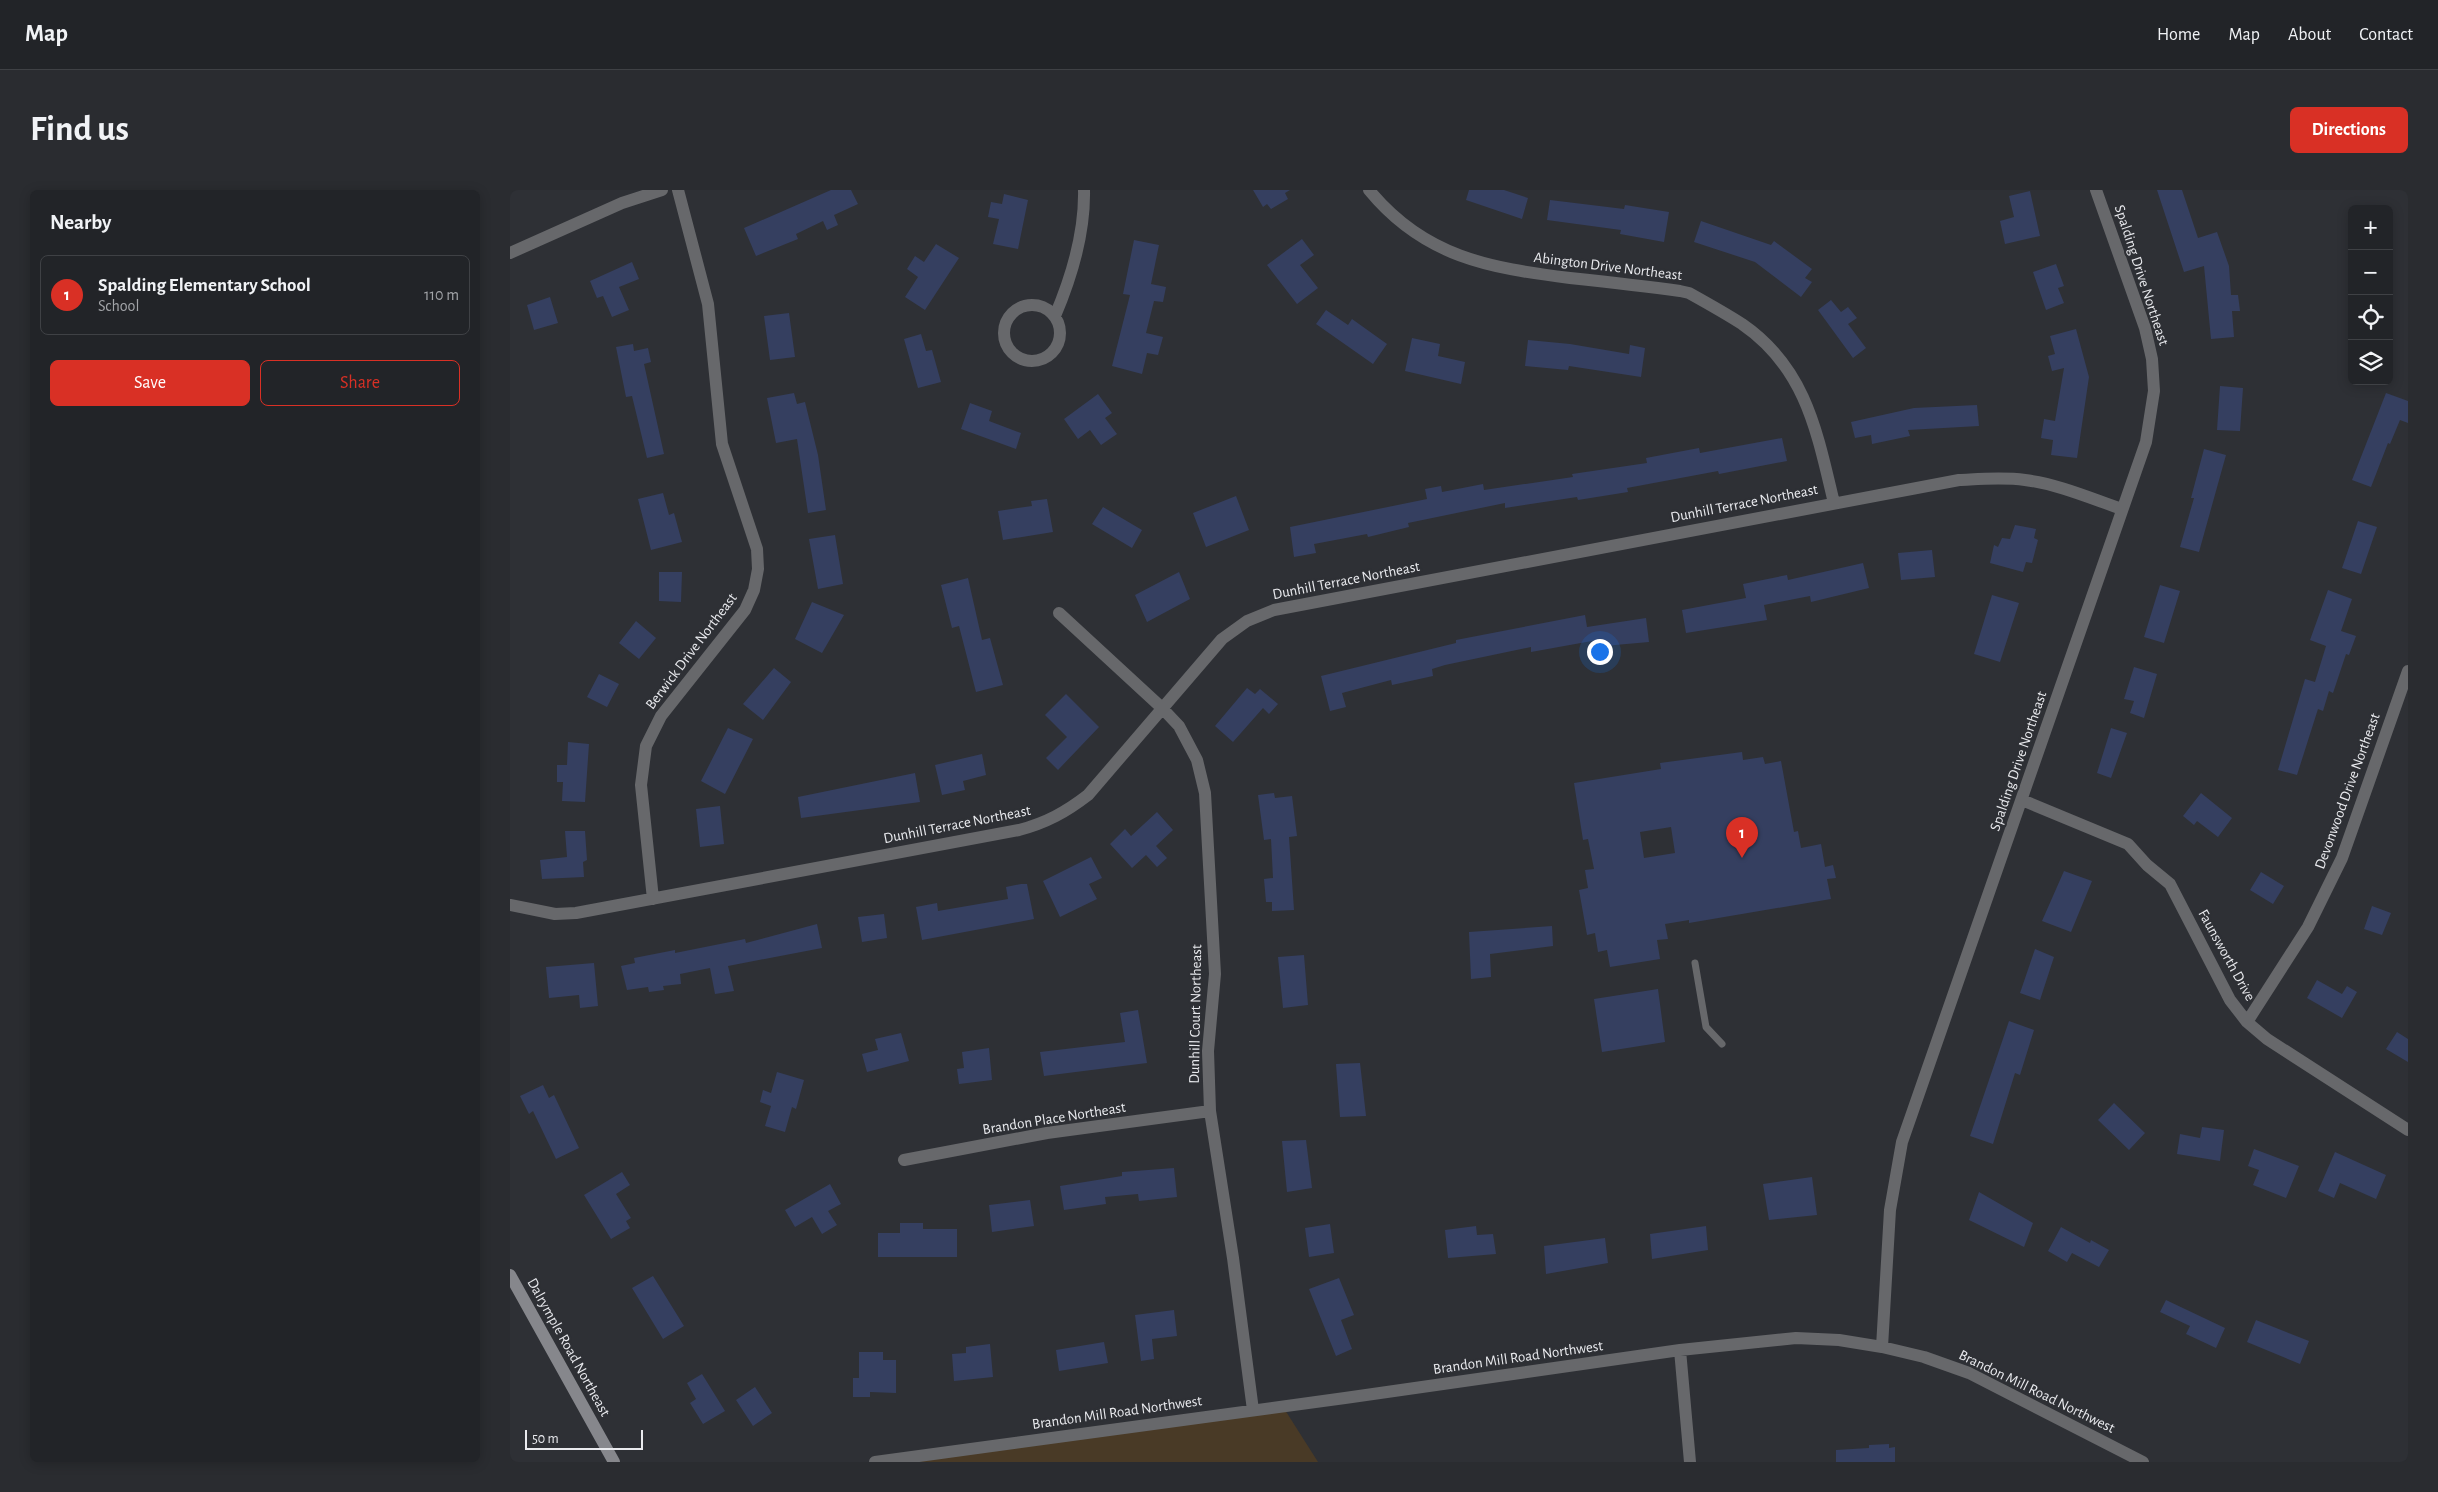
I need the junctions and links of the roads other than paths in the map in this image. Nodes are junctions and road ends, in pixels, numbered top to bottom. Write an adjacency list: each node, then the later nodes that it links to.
1 (662, 190): 6 (street)
2 (678, 190): 14 (street, Berwick Drive Northeast)
3 (1084, 190): 7 (street)
4 (1369, 190): 8 (street, Abington Drive Northeast)
5 (2096, 190): 9 (street, Spalding Drive Northeast)
6 (510, 253)
7 (1055, 316): 7 (street)
8 (1834, 503): 9 (street, Dunhill Terrace Northeast); 12 (street, Dunhill Terrace Northeast)
9 (2122, 509): 13 (street, Spalding Drive Northeast)
10 (1059, 613): 12 (street, Dunhill Court Northeast)
11 (2408, 671): 17 (street, Devonwood Drive Northeast)
12 (1162, 708): 14 (street, Dunhill Terrace Northeast); 19 (street, Dunhill Court Northeast)
13 (2022, 800): 17 (street, Faunsworth Drive); 23 (street, Spalding Drive Northeast)
14 (654, 899): 15 (street, Dunhill Terrace Northeast)
15 (510, 905)
16 (1695, 963): 18 (lane)
17 (2247, 1022): 20 (street, Faunsworth Drive)
18 (1722, 1044)
19 (1210, 1112): 21 (street, Brandon Place Northeast); 25 (street, Dunhill Court Northeast)
20 (2408, 1130)
21 (904, 1160)
22 (510, 1275): 26 (street, Dalrymple Road Northeast)
23 (1882, 1347): 24 (street, Brandon Mill Road Northwest); 29 (street, Brandon Mill Road Northwest)
24 (1680, 1350): 25 (street, Brandon Mill Road Northwest); 28 (street)
25 (1252, 1410): 27 (street, Brandon Mill Road Northwest)
26 (614, 1462)
27 (875, 1462)
28 (1690, 1462)
29 (2143, 1462)

